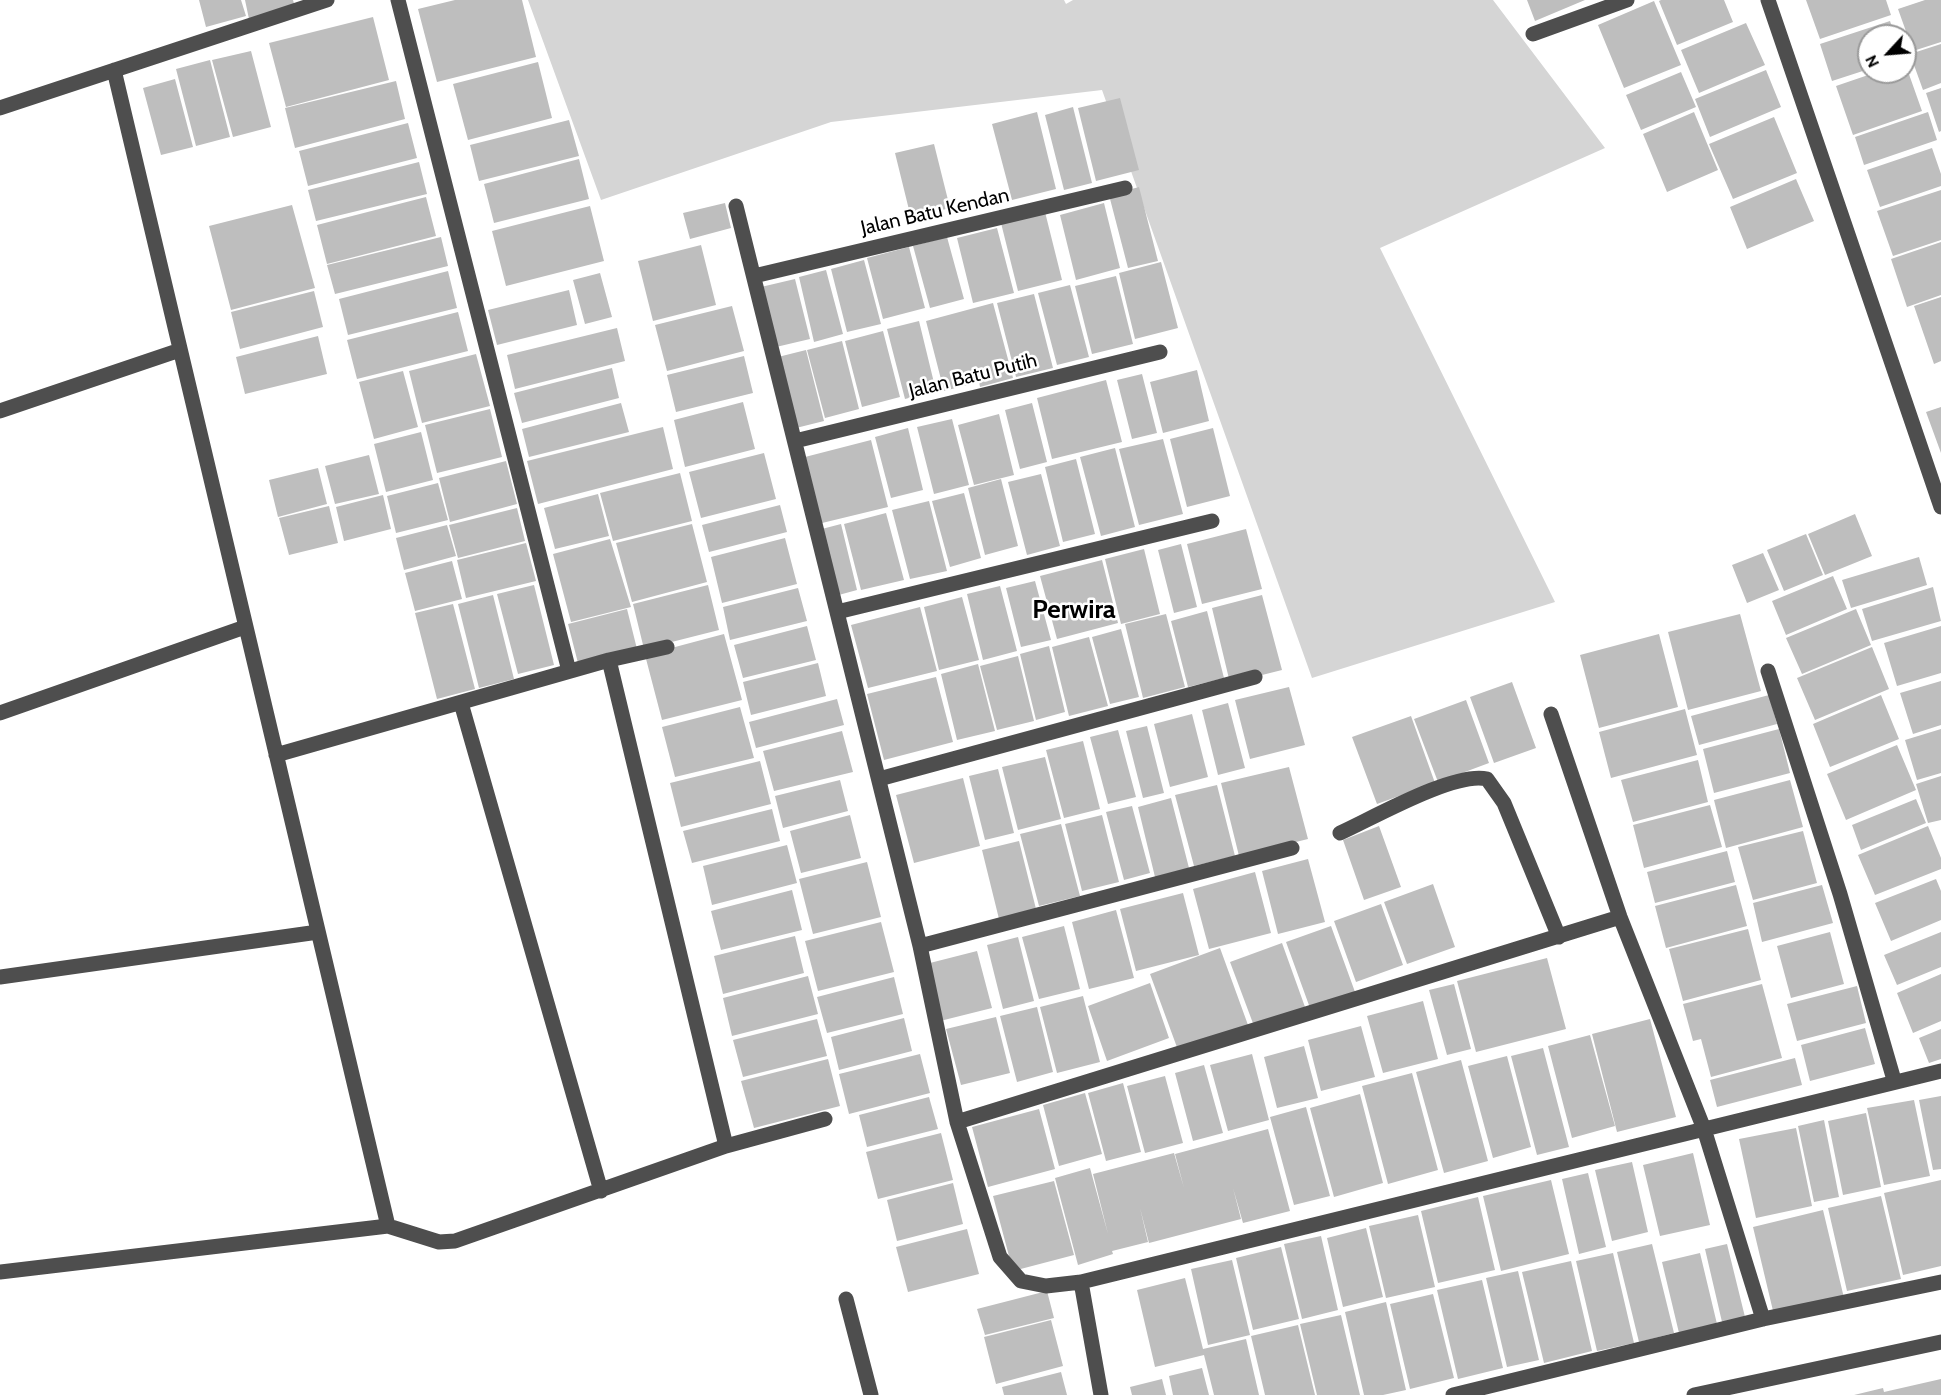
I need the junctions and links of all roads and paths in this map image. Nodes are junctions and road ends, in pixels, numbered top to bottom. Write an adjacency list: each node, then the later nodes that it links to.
1 (327, 0): 6 (street)
2 (398, 0): 22 (street)
3 (1627, 0): 5 (street)
4 (1768, 0): 15 (street)
5 (1533, 34)
6 (114, 70): 7 (street); 11 (street)
7 (0, 108)
8 (1125, 188): 10 (street, Jalan Batu Kendan)
9 (736, 206): 10 (street)
10 (754, 276): 14 (street)
11 (180, 350): 13 (street); 19 (street)
12 (1160, 352): 14 (street, Jalan Batu Putih)
13 (0, 411)
14 (795, 441): 18 (street)
15 (1936, 479): 16 (street)
16 (1941, 507)
17 (1212, 521): 18 (street)
18 (837, 612): 29 (street)
19 (245, 627): 26 (street); 28 (street)
20 (667, 647): 21 (street)
21 (609, 660): 22 (street); 42 (street)
22 (569, 671): 25 (street)
23 (1768, 671): 38 (street)
24 (1255, 677): 29 (street)
25 (461, 703): 28 (street); 43 (street)
26 (0, 712)
27 (1551, 714): 32 (street)
28 (276, 755): 33 (street)
29 (879, 779): 35 (street)
30 (1340, 833): 34 (street)
31 (1292, 848): 35 (street)
32 (1620, 917): 34 (street); 41 (street)
33 (318, 932): 36 (street); 44 (street)
34 (1559, 937): 40 (street)
35 (920, 946): 40 (street)
36 (0, 976)
37 (1941, 1071): 38 (street)
38 (1894, 1080): 41 (street)
39 (825, 1119): 42 (street)
40 (957, 1122): 46 (street)
41 (1704, 1129): 46 (street); 49 (street)
42 (726, 1146): 43 (street)
43 (601, 1191): 44 (street)
44 (388, 1226): 45 (street)
45 (0, 1272)
46 (1081, 1282): 53 (street)
47 (1941, 1282): 49 (street)
48 (846, 1299): 52 (street)
49 (1763, 1318): 54 (street)
50 (1941, 1342): 51 (street)
51 (1756, 1387): 55 (street)
52 (871, 1395)
53 (1101, 1395)
54 (1453, 1395)
55 (1694, 1395)

